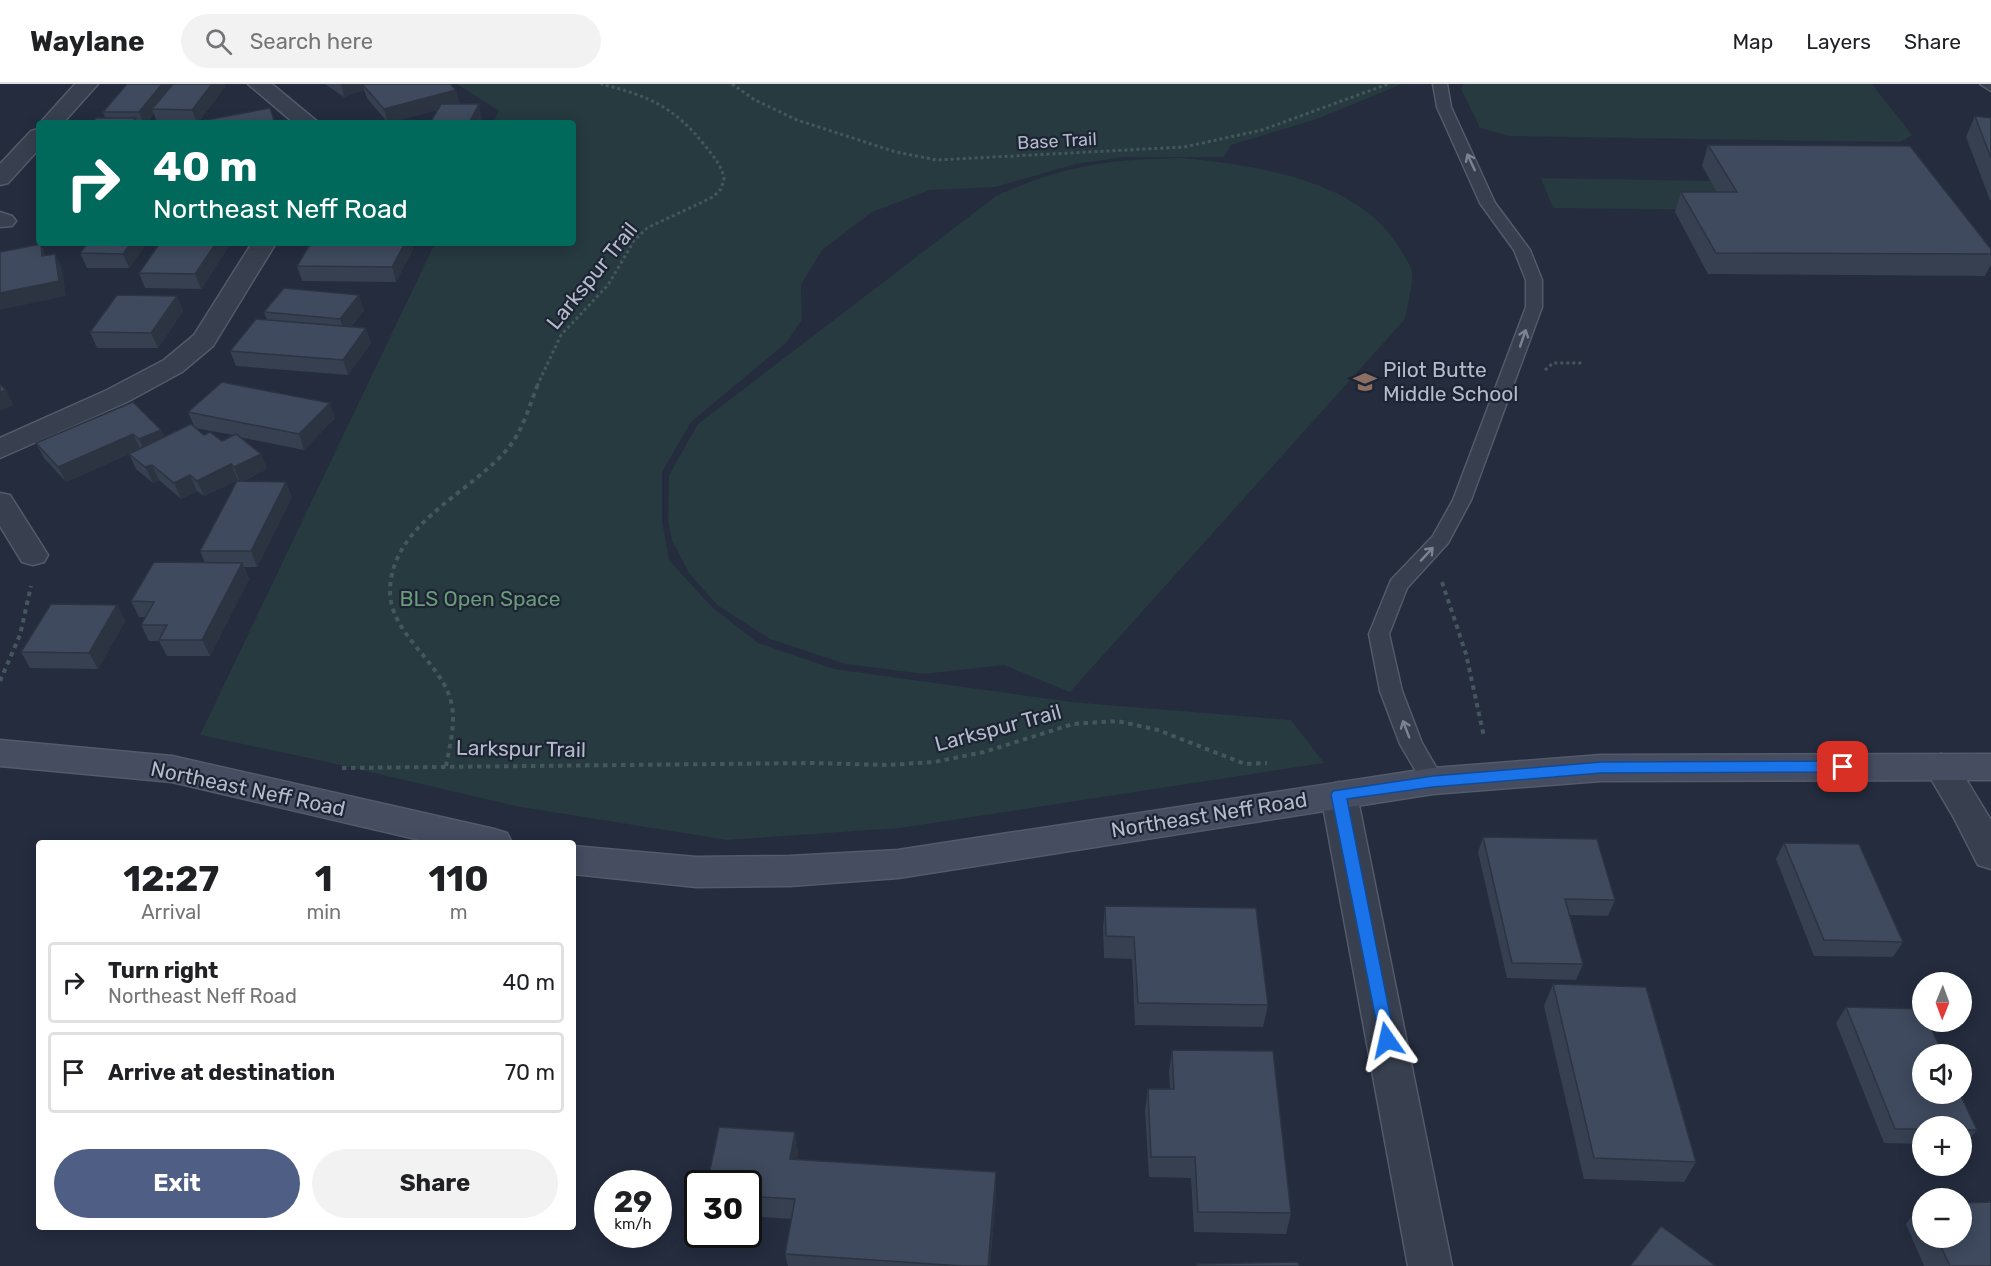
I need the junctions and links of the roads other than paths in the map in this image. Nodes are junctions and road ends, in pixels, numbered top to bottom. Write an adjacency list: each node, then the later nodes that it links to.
1 (87, 84): 6 (street)
2 (259, 84): 7 (street)
3 (1440, 84): 17 (lane, one-way to 3)
4 (1987, 84): 5 (lane)
5 (1991, 87)
6 (54, 120)
7 (304, 120)
8 (36, 139): 9 (street)
9 (0, 178)
10 (262, 246): 11 (street)
11 (0, 449)
12 (0, 502): 13 (street)
13 (33, 555)
14 (0, 753): 19 (main road, Northeast Neff Road)
15 (1941, 767): 16 (main road, Northeast Neff Road); 17 (main road, Northeast Neff Road); 20 (street)
16 (1991, 767)
17 (1433, 781): 18 (main road, Northeast Neff Road)
18 (1339, 795): 21 (main road, Northeast Neff Road); 22 (street)
19 (481, 840)
20 (1991, 855)
21 (576, 860)
22 (1430, 1266)

